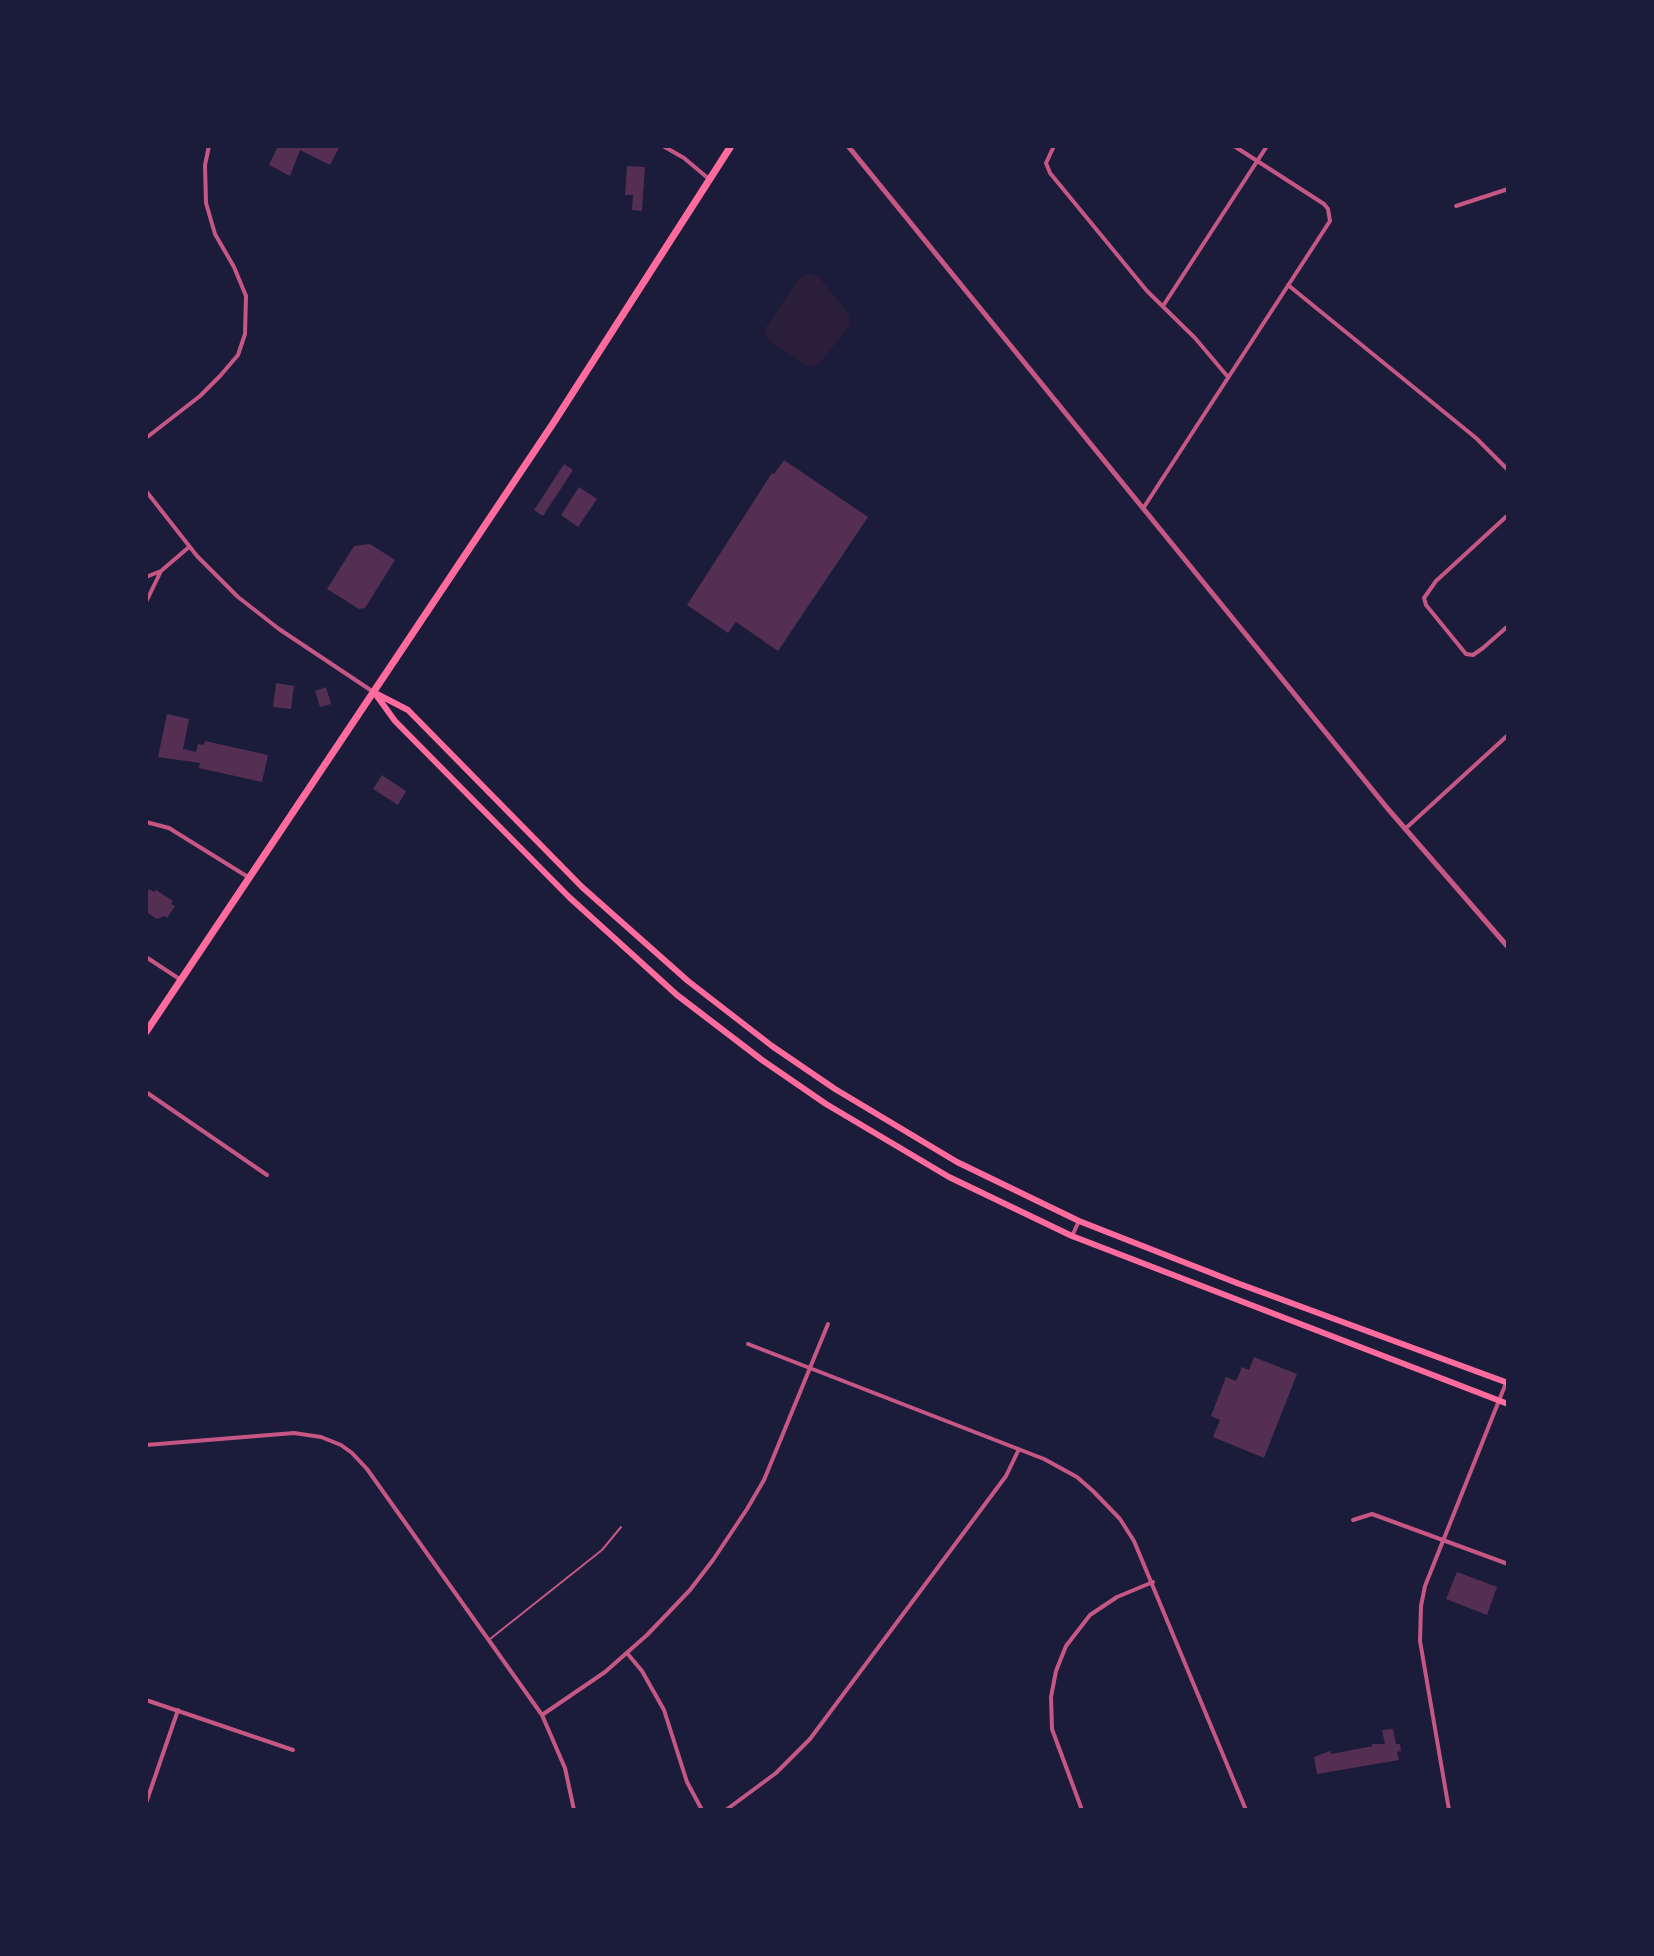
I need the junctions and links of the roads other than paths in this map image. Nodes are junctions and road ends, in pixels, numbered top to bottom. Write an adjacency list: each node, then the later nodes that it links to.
1 (209, 146): 15 (street)
2 (663, 146): 9 (street)
3 (731, 146): 9 (main road)
4 (848, 146): 18 (street)
5 (1054, 146): 13 (street)
6 (1234, 146): 8 (street)
7 (1267, 146): 8 (street)
8 (1257, 161): 12 (street); 13 (street)
9 (709, 179): 25 (main road)
10 (1508, 189): 11 (street)
11 (1456, 206)
12 (1288, 285): 14 (street); 16 (street)
13 (1163, 306): 14 (street)
14 (1228, 377): 18 (street)
15 (146, 438)
16 (1508, 470)
17 (146, 491): 20 (street)
18 (1144, 507): 28 (street)
19 (1508, 515): 24 (street)
20 (189, 547): 21 (street); 25 (street)
21 (161, 571): 22 (street); 23 (street)
22 (146, 577)
23 (146, 602)
24 (1508, 626)
25 (374, 692): 29 (main road); 36 (main road); 37 (main road)
26 (1508, 735): 28 (street)
27 (146, 822): 29 (street)
28 (1405, 829): 30 (street)
29 (250, 878): 32 (main road)
30 (1508, 947)
31 (146, 957): 32 (street)
32 (181, 980): 33 (main road)
33 (146, 1032)
34 (146, 1092): 35 (street)
35 (267, 1175)
36 (1079, 1221): 37 (street); 41 (main road)
37 (1072, 1236): 42 (main road)
38 (828, 1324): 40 (street)
39 (748, 1344): 40 (street)
40 (810, 1368): 45 (street); 52 (street)
41 (1507, 1383): 42 (street)
42 (1499, 1401): 43 (main road); 48 (street)
43 (1508, 1404)
44 (146, 1445): 51 (street)
45 (1019, 1449): 50 (street); 60 (street)
46 (1353, 1520): 48 (street)
47 (621, 1527): 51 (lane)
48 (1443, 1539): 49 (street); 63 (street)
49 (1508, 1564)
50 (1153, 1582): 61 (street); 62 (street)
51 (489, 1640): 55 (street)
52 (627, 1653): 55 (street); 59 (street)
53 (146, 1700): 54 (street)
54 (178, 1710): 56 (street); 57 (street)
55 (542, 1715): 58 (street)
56 (293, 1750)
57 (146, 1803)
58 (574, 1810)
59 (702, 1810)
60 (726, 1810)
61 (1082, 1810)
62 (1246, 1810)
63 (1449, 1810)

